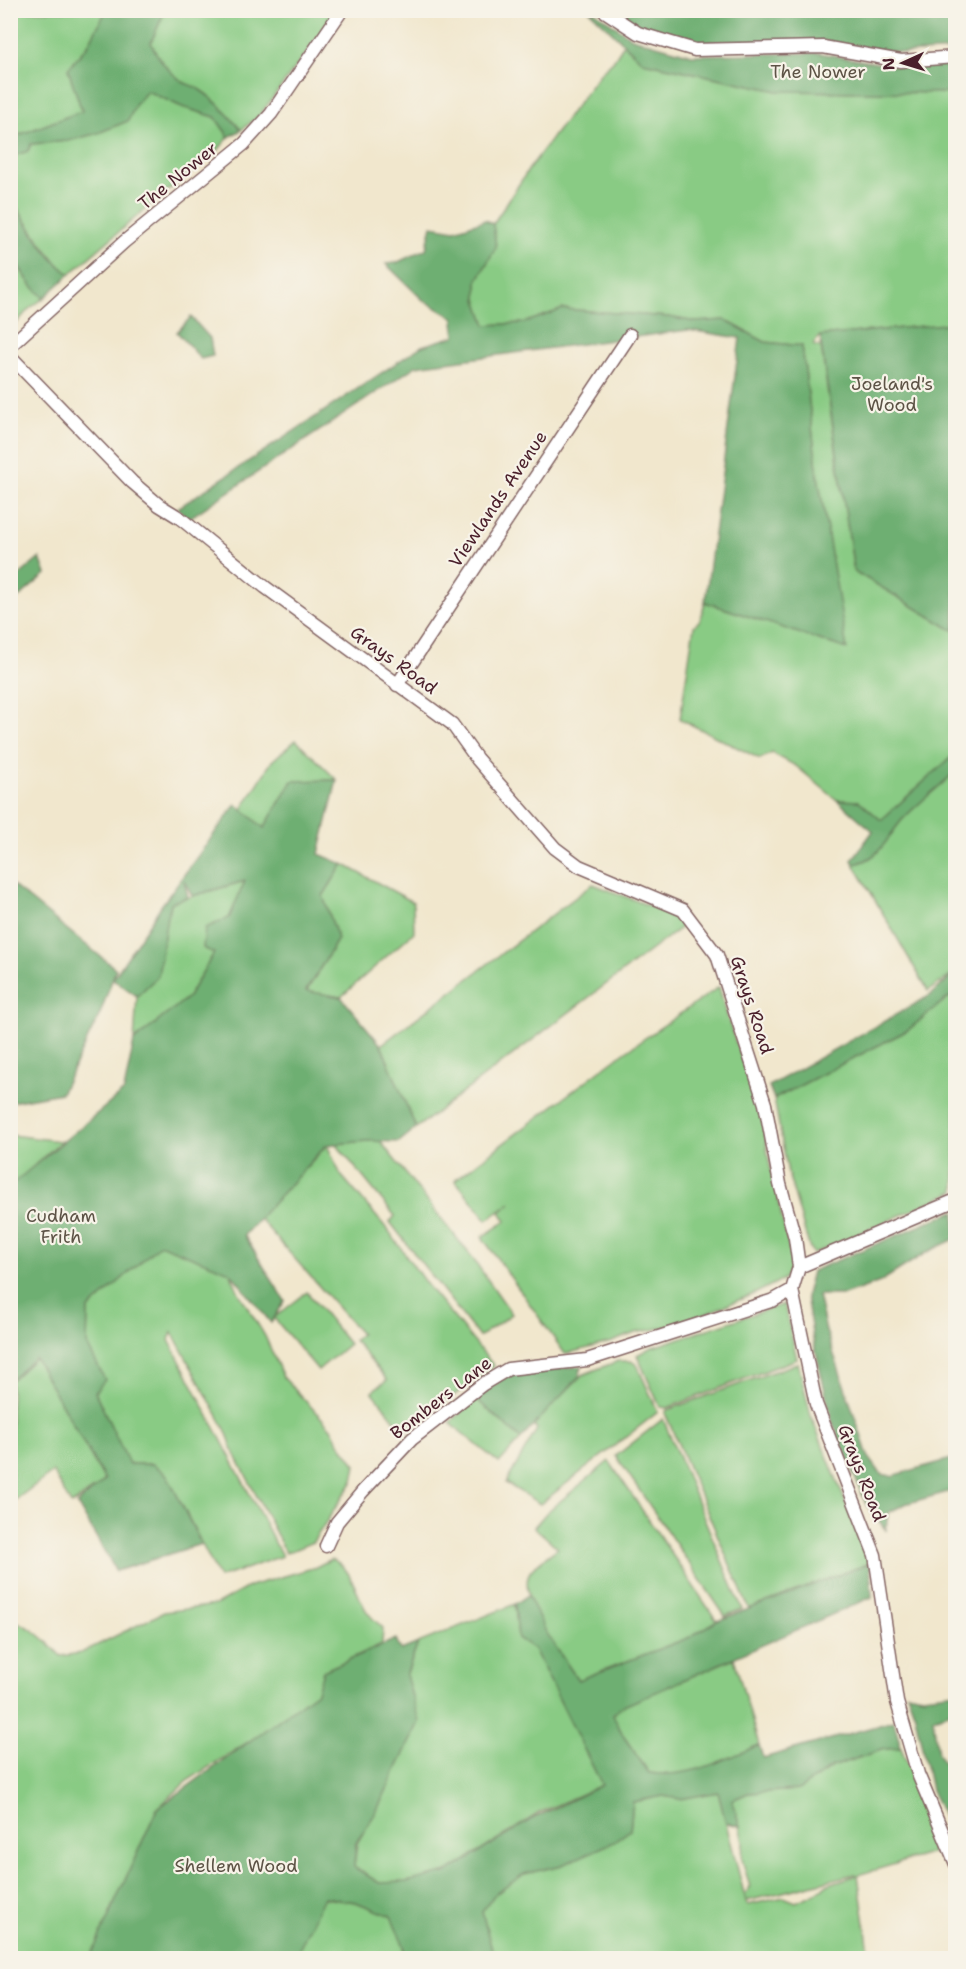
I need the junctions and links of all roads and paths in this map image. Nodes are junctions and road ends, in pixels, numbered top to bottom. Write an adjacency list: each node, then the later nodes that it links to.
1 (342, 10): 5 (street, The Nower)
2 (603, 10): 3 (street)
3 (956, 57)
4 (630, 334): 7 (street, Viewlands Avenue)
5 (10, 346)
6 (10, 356): 7 (street, Grays Road)
7 (397, 685): 9 (street, Grays Road)
8 (956, 1200): 9 (street)
9 (799, 1267): 10 (street, Grays Road)
10 (792, 1290): 11 (street, Bombers Lane); 12 (street, Grays Road)
11 (326, 1546)
12 (956, 1864)

